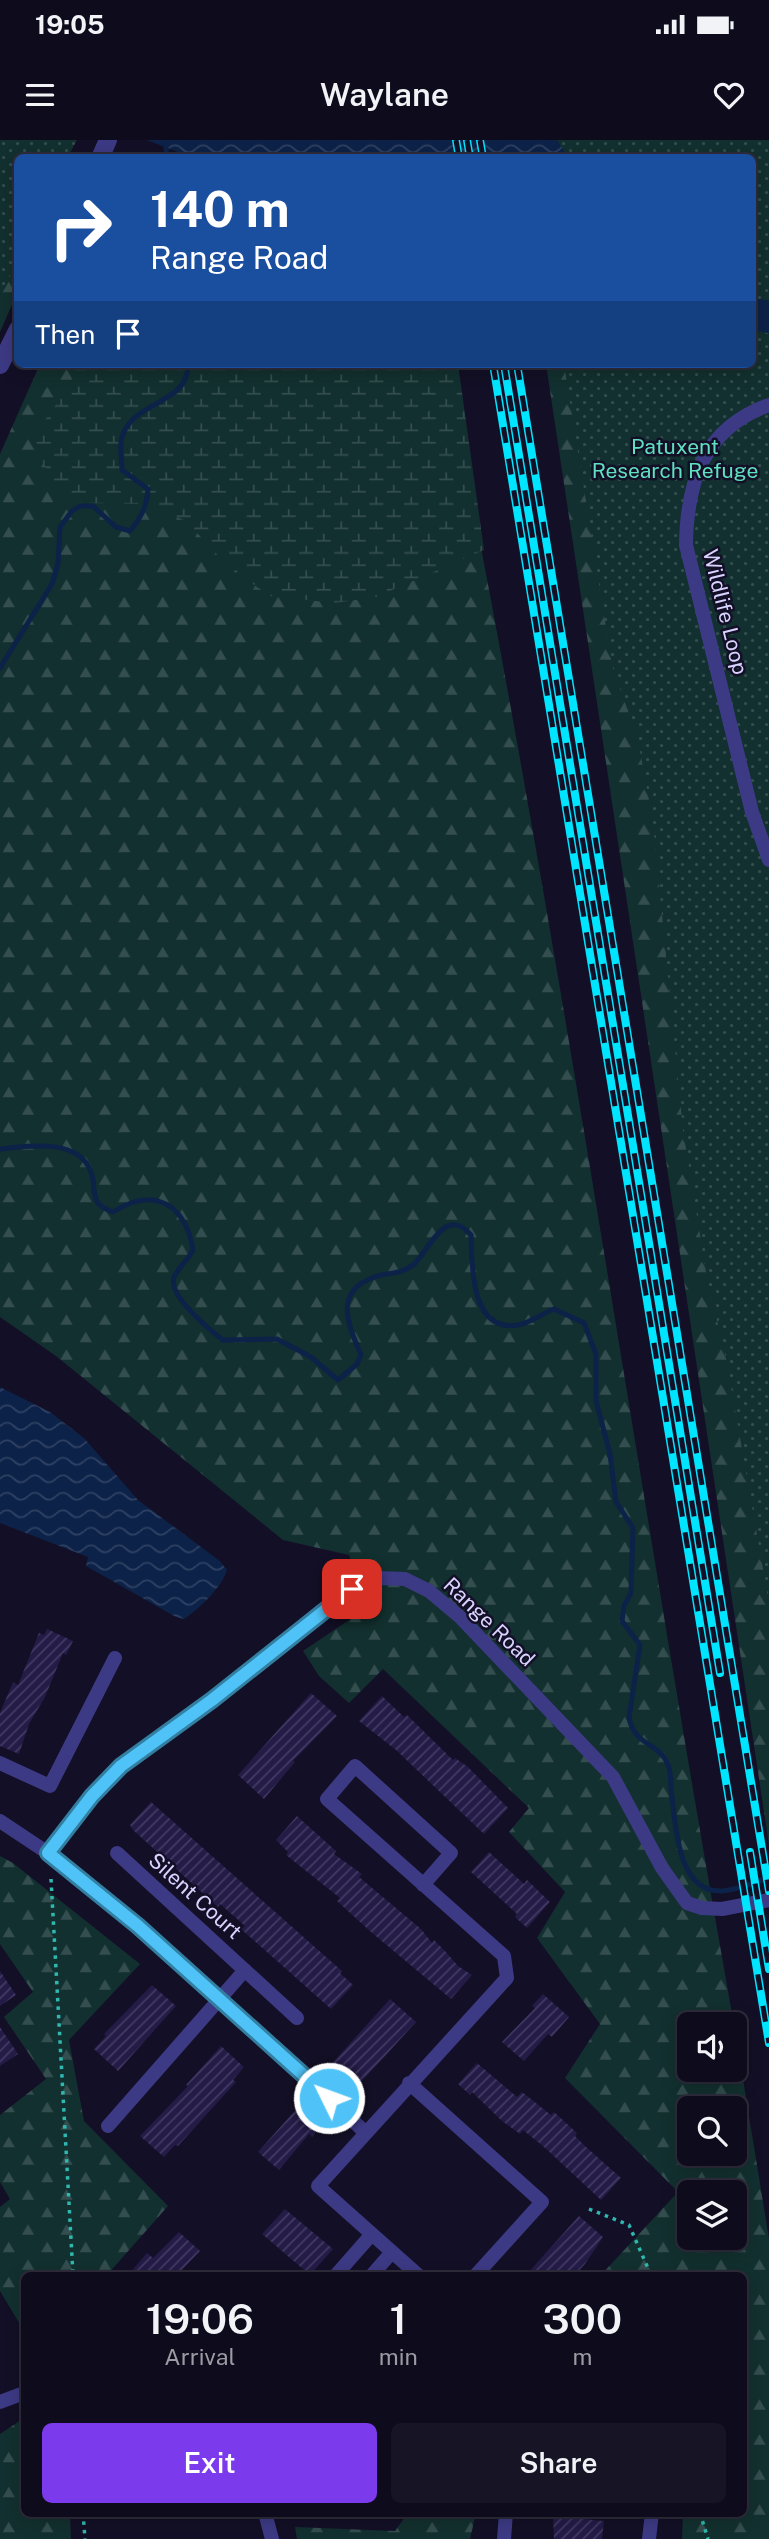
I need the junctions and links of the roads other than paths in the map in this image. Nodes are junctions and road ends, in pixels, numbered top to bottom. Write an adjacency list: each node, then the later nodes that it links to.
1 (14, 337): 2 (street)
2 (0, 365)
3 (769, 404): 4 (street, Wildlife Loop)
4 (769, 860)
5 (115, 1657): 6 (street)
6 (0, 1763)
7 (0, 1821): 8 (street)
8 (48, 1853): 11 (street, Range Road); 13 (street)
9 (117, 1853): 12 (street, Silent Court)
10 (424, 1885): 10 (street); 15 (street)
11 (769, 1900)
12 (245, 1970): 13 (street, Silent Court); 14 (street, Silent Court)
13 (219, 1999): 16 (street, Silent Court); 17 (street)
14 (298, 2018)
15 (409, 2083): 17 (street); 23 (street)
16 (108, 2126)
17 (365, 2132): 18 (street)
18 (372, 2234): 19 (street); 20 (street)
19 (393, 2252): 21 (street); 22 (street)
20 (339, 2272)
21 (375, 2272)
22 (415, 2272)
23 (479, 2272)
24 (21, 2394): 25 (street)
25 (0, 2402)
26 (266, 2517): 29 (street)
27 (506, 2517): 30 (street)
28 (652, 2517): 31 (street)
29 (272, 2539)
30 (504, 2539)
31 (649, 2539)

